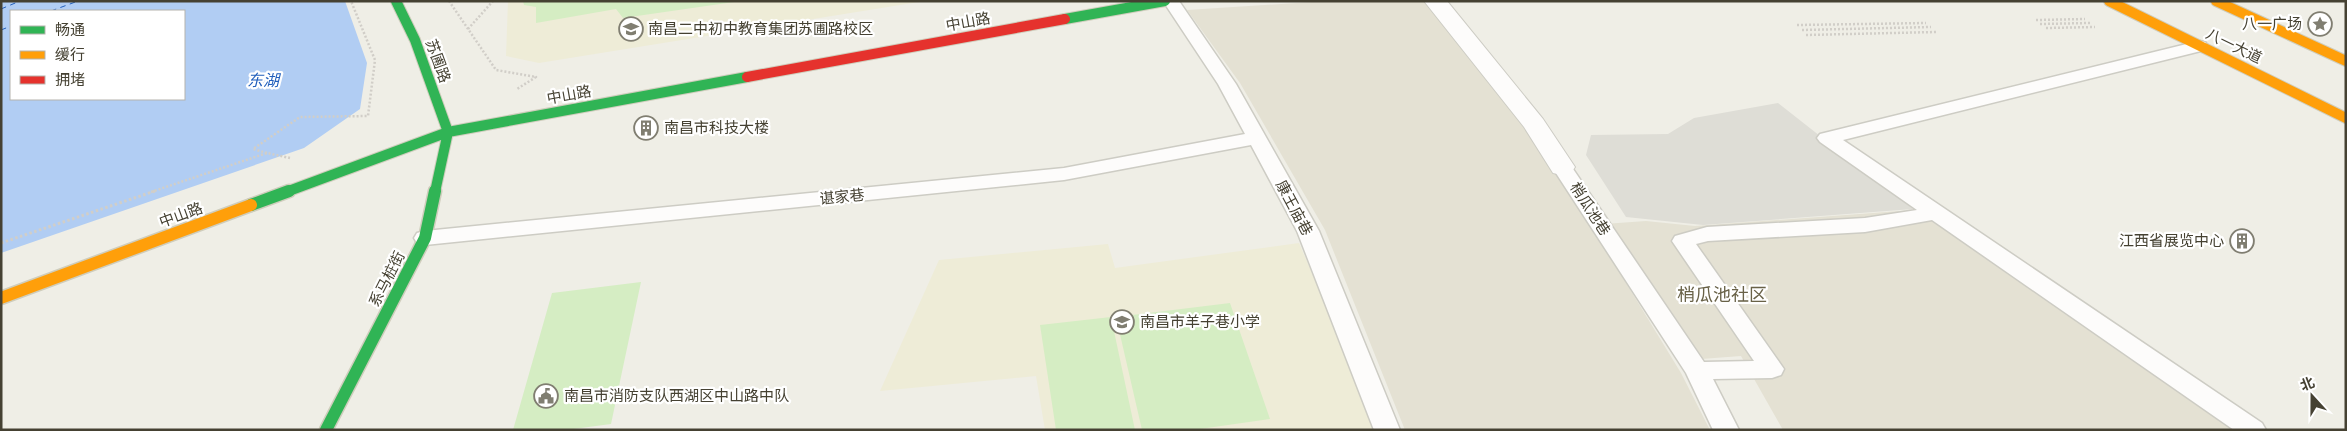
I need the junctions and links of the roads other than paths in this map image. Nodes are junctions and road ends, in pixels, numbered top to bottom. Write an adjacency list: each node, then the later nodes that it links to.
1 (396, 1): 10 (main road, 苏圃路)
2 (1165, 1): 10 (main road, 中山路)
3 (1171, 1): 11 (lane, 康王庙巷)
4 (1435, 1): 12 (street, 梢瓜池巷)
5 (2109, 1): 7 (main road, 八一大道)
6 (2216, 1): 8 (main road)
7 (2199, 46): 9 (main road, 八一大道); 13 (lane)
8 (2346, 61)
9 (2346, 118)
10 (448, 132): 14 (main road, 系马桩街); 15 (main road, 中山路)
11 (1257, 138): 14 (lane, 谌家巷); 18 (lane, 康王庙巷)
12 (1562, 166): 16 (lane, 梢瓜池巷)
13 (1937, 213): 16 (lane); 20 (lane)
14 (425, 238): 17 (main road, 系马桩街)
15 (1, 298)
16 (1696, 370): 19 (lane, 梢瓜池巷)
17 (326, 430)
18 (1387, 430)
19 (1726, 430)
20 (2253, 430)

